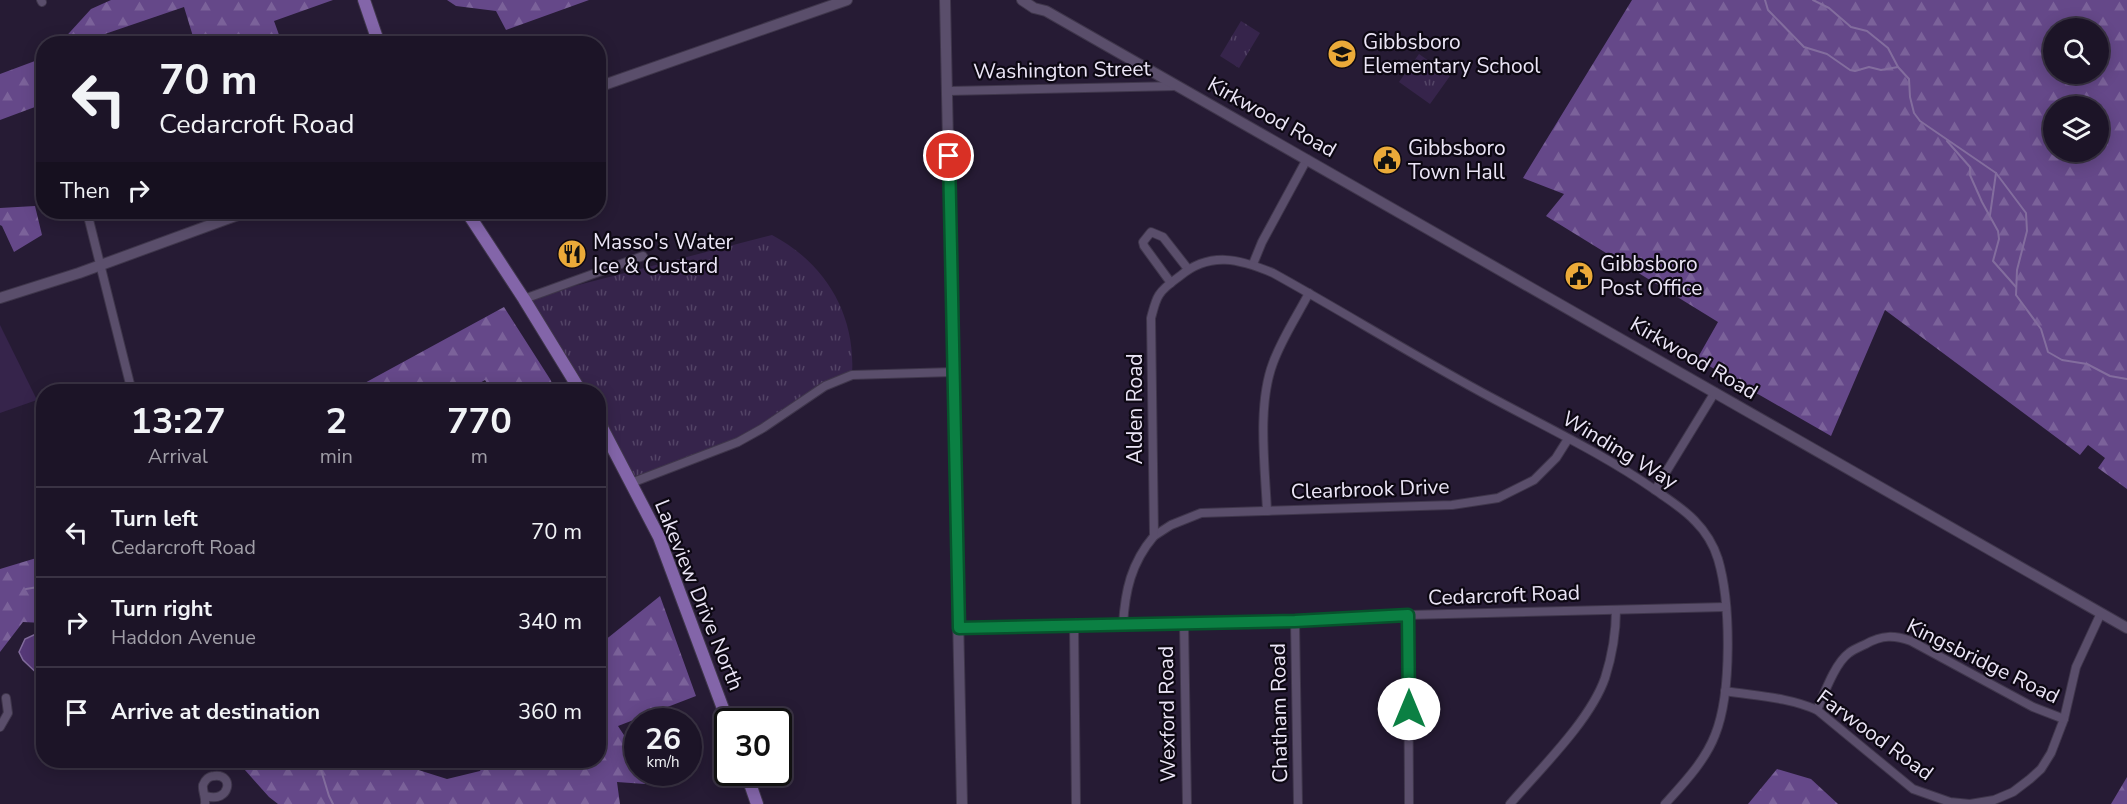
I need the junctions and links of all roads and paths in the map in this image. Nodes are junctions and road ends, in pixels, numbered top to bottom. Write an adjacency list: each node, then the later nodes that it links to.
1 (364, 0): 6 (main road)
2 (847, 0): 7 (street)
3 (945, 0): 9 (street)
4 (1022, 0): 5 (street, Kirkwood Road)
5 (1046, 5): 8 (street, Kirkwood Road)
6 (376, 36)
7 (606, 84)
8 (1178, 86): 9 (street, Washington Street); 10 (street, Kirkwood Road)
9 (948, 91): 22 (street)
10 (1307, 159): 16 (street); 25 (street, Kirkwood Road)
11 (89, 219): 15 (street)
12 (226, 219): 15 (street)
13 (471, 219): 21 (main road)
14 (643, 256): 21 (street)
15 (101, 264): 20 (street); 23 (street)
16 (1253, 264): 17 (street, Alden Road); 19 (street, Winding Way)
17 (1188, 269): 18 (street, Alden Road); 18 (street)
18 (1171, 283): 31 (street, Alden Road)
19 (1309, 293): 27 (street, Winding Way); 30 (street)
20 (0, 298)
21 (524, 299): 24 (main road)
22 (953, 372): 28 (street); 40 (street)
23 (130, 384)
24 (577, 384)
25 (1715, 392): 29 (street); 34 (street, Kirkwood Road)
26 (606, 435): 28 (main road, Lakeview Drive North)
27 (1568, 439): 29 (street, Winding Way); 30 (street, Clearbrook Drive)
28 (631, 483): 44 (main road, Lakeview Drive North)
29 (1655, 490): 32 (street, Winding Way)
30 (1266, 511): 31 (street, Clearbrook Drive)
31 (1154, 536): 39 (street)
32 (1725, 607): 33 (street, Cedarcroft Road); 42 (street, Winding Way)
33 (1616, 610): 35 (street, Cedarcroft Road); 56 (street)
34 (2101, 613): 41 (street, Kirkwood Road); 46 (street, Farwood Road)
35 (1408, 615): 36 (street, Cedarcroft Road); 55 (street)
36 (1295, 621): 37 (street, Cedarcroft Road); 54 (street, Chatham Road)
37 (1184, 624): 39 (street, Cedarcroft Road); 53 (street, Wexford Road)
38 (1074, 625): 39 (street, Cedarcroft Road); 40 (street, Cedarcroft Road); 52 (street)
39 (1123, 625)
40 (959, 628): 51 (street)
41 (2127, 628)
42 (1725, 691): 45 (street, Farwood Road); 57 (street, Winding Way)
43 (6, 698): 47 (street)
44 (723, 708)
45 (1817, 710): 46 (street, Kingsbridge Road); 49 (street, Farwood Road)
46 (2064, 719): 49 (street, Farwood Road)
47 (0, 726)
48 (751, 786): 50 (main road)
49 (1995, 802)
50 (757, 804)
51 (962, 804)
52 (1076, 804)
53 (1187, 804)
54 (1298, 804)
55 (1409, 804)
56 (1510, 804)
57 (1665, 804)

